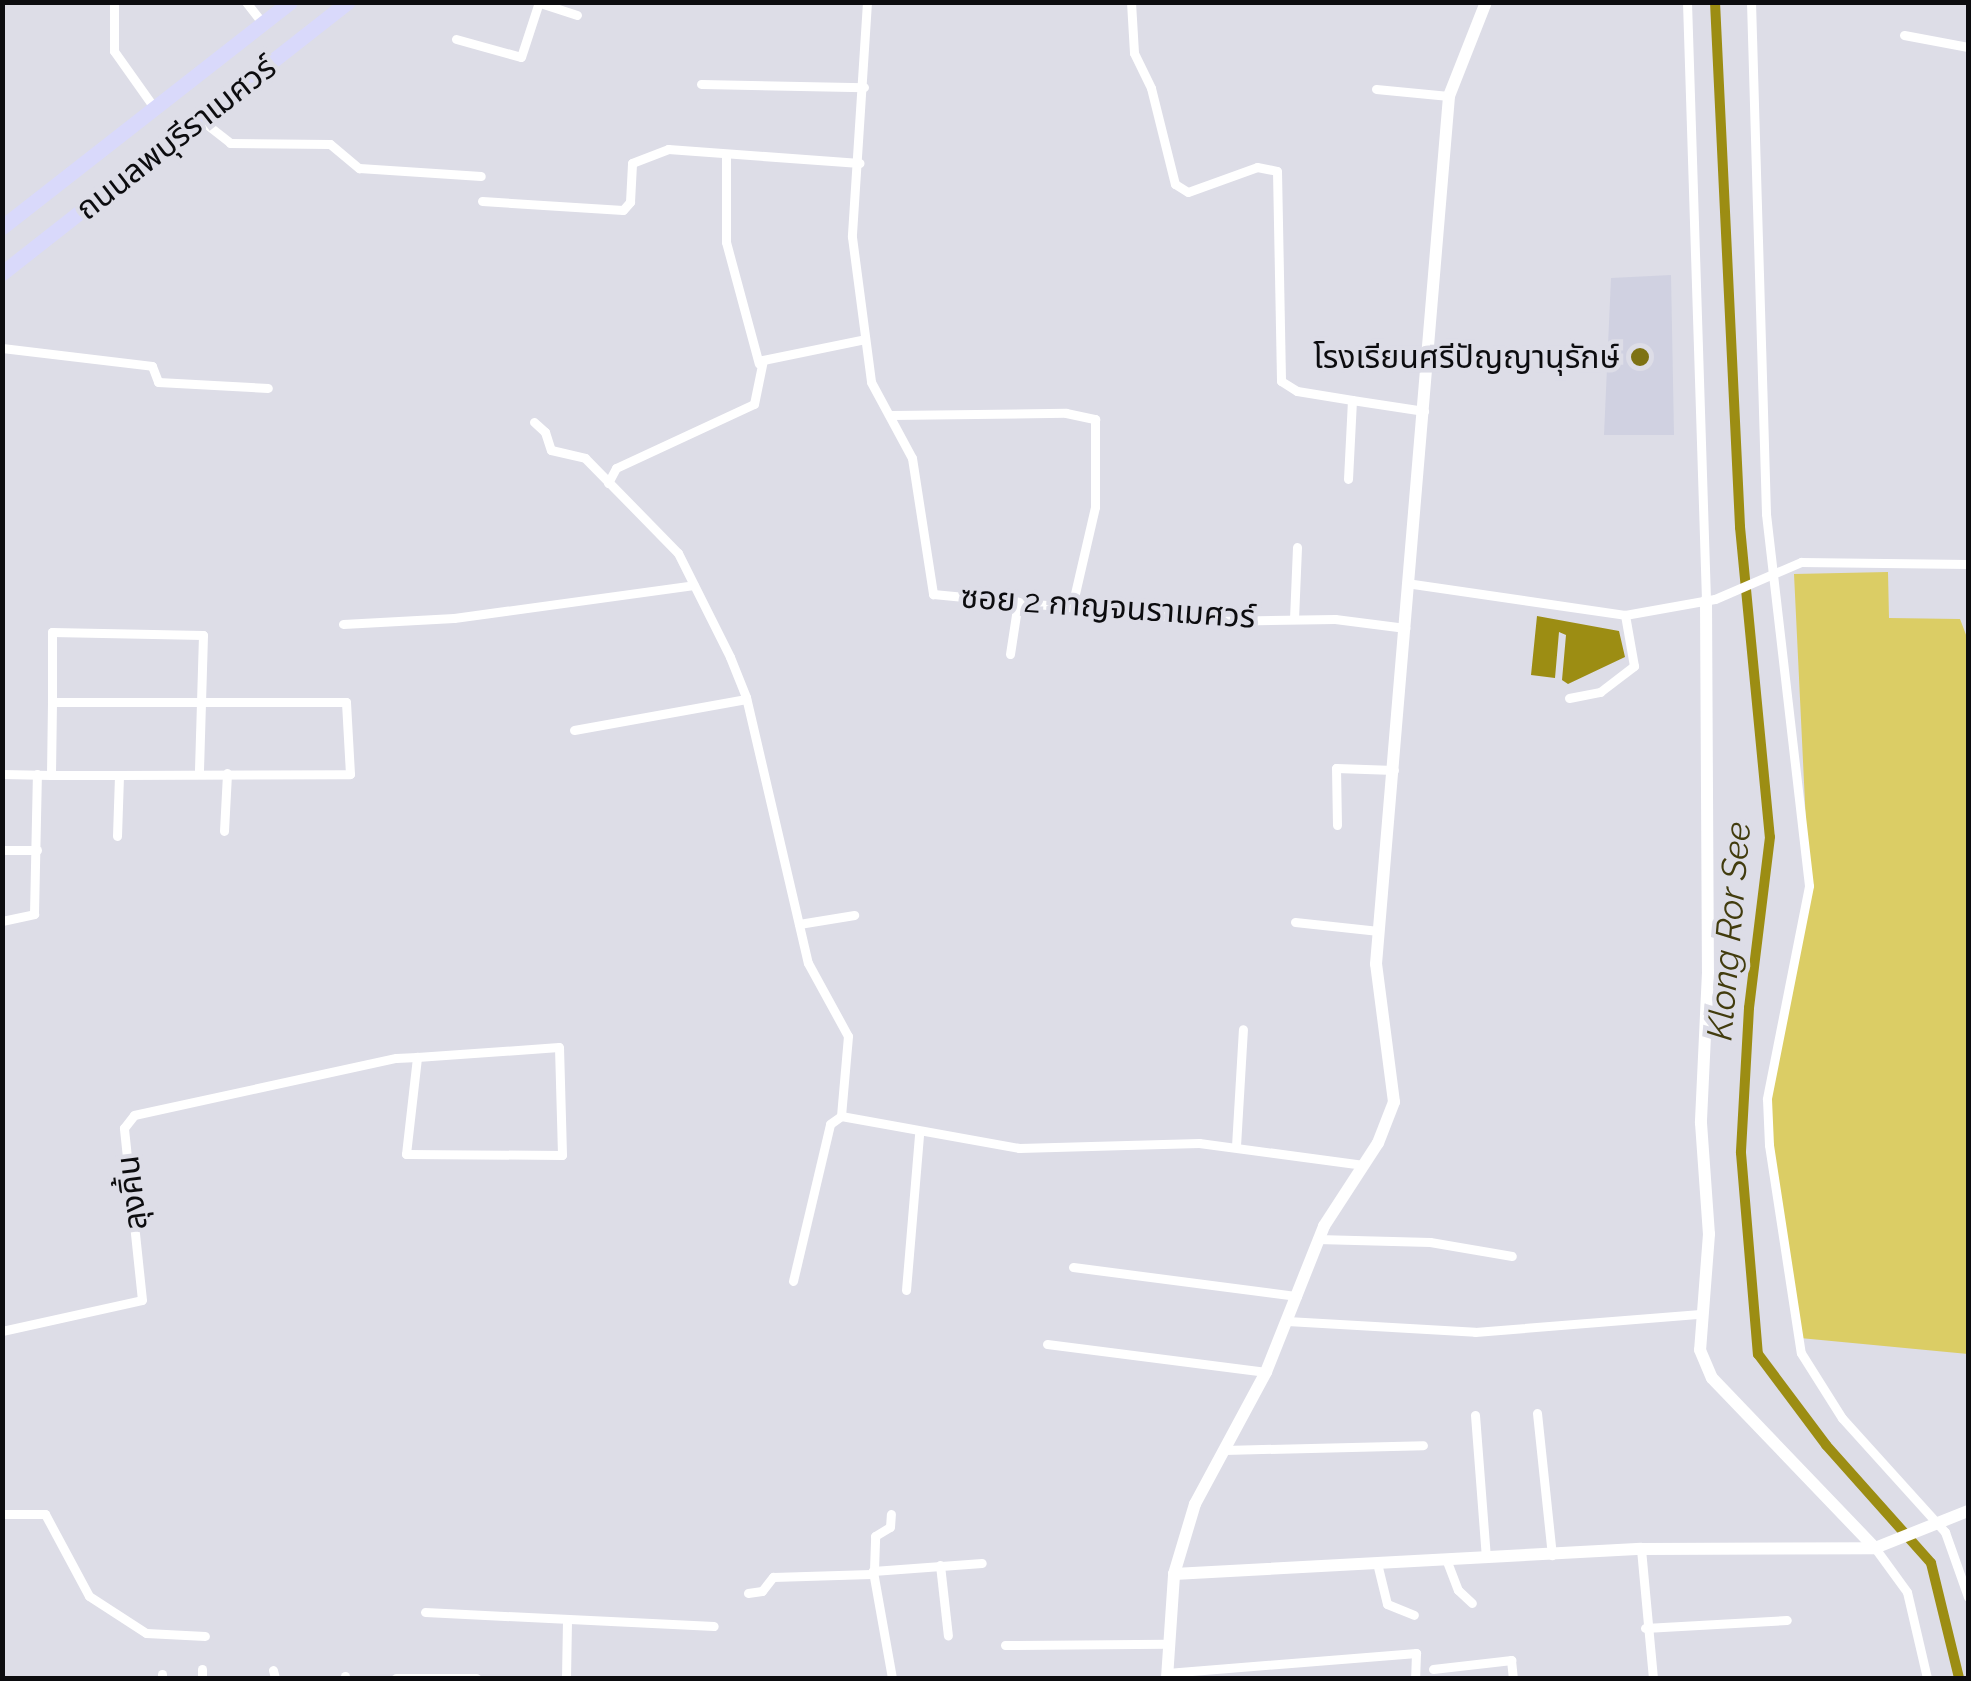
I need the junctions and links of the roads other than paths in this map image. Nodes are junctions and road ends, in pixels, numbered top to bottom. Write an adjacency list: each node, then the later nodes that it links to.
1 (114, 2): 20 (street)
2 (246, 2): 12 (street)
3 (290, 2): 12 (main road, ถนนลพบุรีราเมศวร์)
4 (348, 2): 21 (main road, ถนนลพบุรีราเมศวร์)
5 (867, 2): 17 (street, ซอย 2 กาญจนราเมศวร์)
6 (1131, 2): 32 (street)
7 (1486, 2): 19 (street)
8 (1686, 2): 43 (street)
9 (1751, 2): 40 (street)
10 (538, 3): 11 (street); 14 (street)
11 (577, 15)
12 (263, 24): 20 (main road, ถนนลพบุรีราเมศวร์)
13 (1904, 35): 15 (street)
14 (456, 38)
15 (1968, 48)
16 (701, 84): 17 (street)
17 (864, 87): 23 (street, ซอย 2 กาญจนราเมศวร์)
18 (1376, 89): 19 (street)
19 (1449, 96): 33 (street)
20 (154, 109): 26 (main road, ถนนลพบุรีราเมศวร์)
21 (201, 120): 24 (street); 27 (main road, ถนนลพบุรีราเมศวร์)
22 (726, 158): 23 (street); 25 (street); 30 (street)
23 (859, 163): 28 (street, ซอย 2 กาญจนราเมศวร์)
24 (481, 176)
25 (482, 201)
26 (2, 226)
27 (2, 273)
28 (865, 340): 30 (street); 34 (street, ซอย 2 กาญจนราเมศวร์)
29 (2, 348): 31 (street)
30 (759, 364): 37 (street)
31 (268, 388)
32 (1352, 400): 33 (street); 36 (street)
33 (1428, 412): 41 (street)
34 (892, 415): 44 (street, ซอย 2 กาญจนราเมศวร์); 45 (street)
35 (534, 422): 37 (street)
36 (1348, 479)
37 (608, 483): 42 (street)
38 (1297, 547): 47 (street)
39 (1968, 564): 40 (street)
40 (1768, 574): 43 (street); 97 (street)
41 (1413, 584): 46 (street); 49 (street)
42 (694, 585): 48 (street); 52 (street)
43 (1710, 600): 46 (street); 85 (street)
44 (1018, 602): 45 (street, ซอย 2 กาญจนราเมศวร์); 50 (street)
45 (1072, 607): 47 (street, ซอย 2 กาญจนราเมศวร์)
46 (1625, 615): 51 (street)
47 (1294, 620): 49 (street, ซอย 2 กาญจนราเมศวร์)
48 (343, 624)
49 (1408, 628): 56 (street)
50 (1010, 654)
51 (1569, 698)
52 (746, 699): 55 (street); 71 (street)
53 (200, 701): 54 (street); 54 (street); 57 (street); 58 (street)
54 (52, 702): 61 (street)
55 (574, 730)
56 (1394, 770): 63 (street); 72 (street)
57 (199, 773): 58 (street); 62 (street)
58 (227, 773): 64 (street)
59 (2, 774): 60 (street)
60 (38, 774): 61 (street); 67 (street)
61 (51, 774): 62 (street)
62 (119, 774): 65 (street)
63 (1337, 826)
64 (224, 832)
65 (117, 836)
66 (2, 850): 67 (street)
67 (37, 850): 69 (street)
68 (854, 914): 71 (street)
69 (2, 921)
70 (1294, 922): 72 (street)
71 (799, 924): 75 (street)
72 (1380, 931): 78 (street)
73 (1243, 1029): 77 (street)
74 (416, 1057): 74 (street, ลุงคิ้น); 87 (street, ลุงคิ้น)
75 (841, 1116): 76 (street); 82 (street)
76 (920, 1134): 77 (street); 83 (street)
77 (1236, 1146): 78 (street)
78 (1364, 1165): 79 (street)
79 (1317, 1239): 80 (street); 84 (street)
80 (1512, 1256)
81 (1074, 1267): 84 (street)
82 (792, 1280)
83 (906, 1290)
84 (1297, 1296): 86 (street)
85 (1700, 1314): 86 (street); 98 (street)
86 (1287, 1322): 89 (street)
87 (2, 1331)
88 (1047, 1344): 89 (street)
89 (1266, 1372): 93 (street)
90 (1537, 1413): 100 (street)
91 (1475, 1416): 101 (street)
92 (1424, 1445): 93 (street)
93 (1224, 1450): 107 (street)
94 (1968, 1511): 97 (street)
95 (2, 1514): 117 (street)
96 (891, 1514): 106 (street)
97 (1933, 1522): 98 (street); 109 (street)
98 (1879, 1547): 99 (street); 130 (street)
99 (1641, 1549): 100 (street); 116 (street)
100 (1552, 1554): 101 (street)
101 (1486, 1557): 102 (street)
102 (1446, 1560): 104 (street); 110 (street)
103 (982, 1563): 105 (street)
104 (1377, 1563): 107 (street); 112 (street)
105 (940, 1566): 106 (street); 118 (street)
106 (873, 1572): 108 (street); 126 (street)
107 (1174, 1574): 119 (street)
108 (748, 1593)
109 (1968, 1597)
110 (1472, 1603)
111 (425, 1612): 113 (street)
112 (1414, 1616)
113 (568, 1619): 115 (street); 125 (street)
114 (1787, 1620): 116 (street)
115 (714, 1626)
116 (1646, 1628): 129 (street)
117 (205, 1636)
118 (948, 1636)
119 (1167, 1644): 120 (street); 122 (street)
120 (1004, 1646)
121 (1433, 1669): 128 (street)
122 (1167, 1676): 127 (street)
123 (396, 1678): 124 (street)
124 (476, 1678)
125 (566, 1678)
126 (892, 1678)
127 (1415, 1678)
128 (1514, 1678)
129 (1653, 1678)
130 (1927, 1678)

